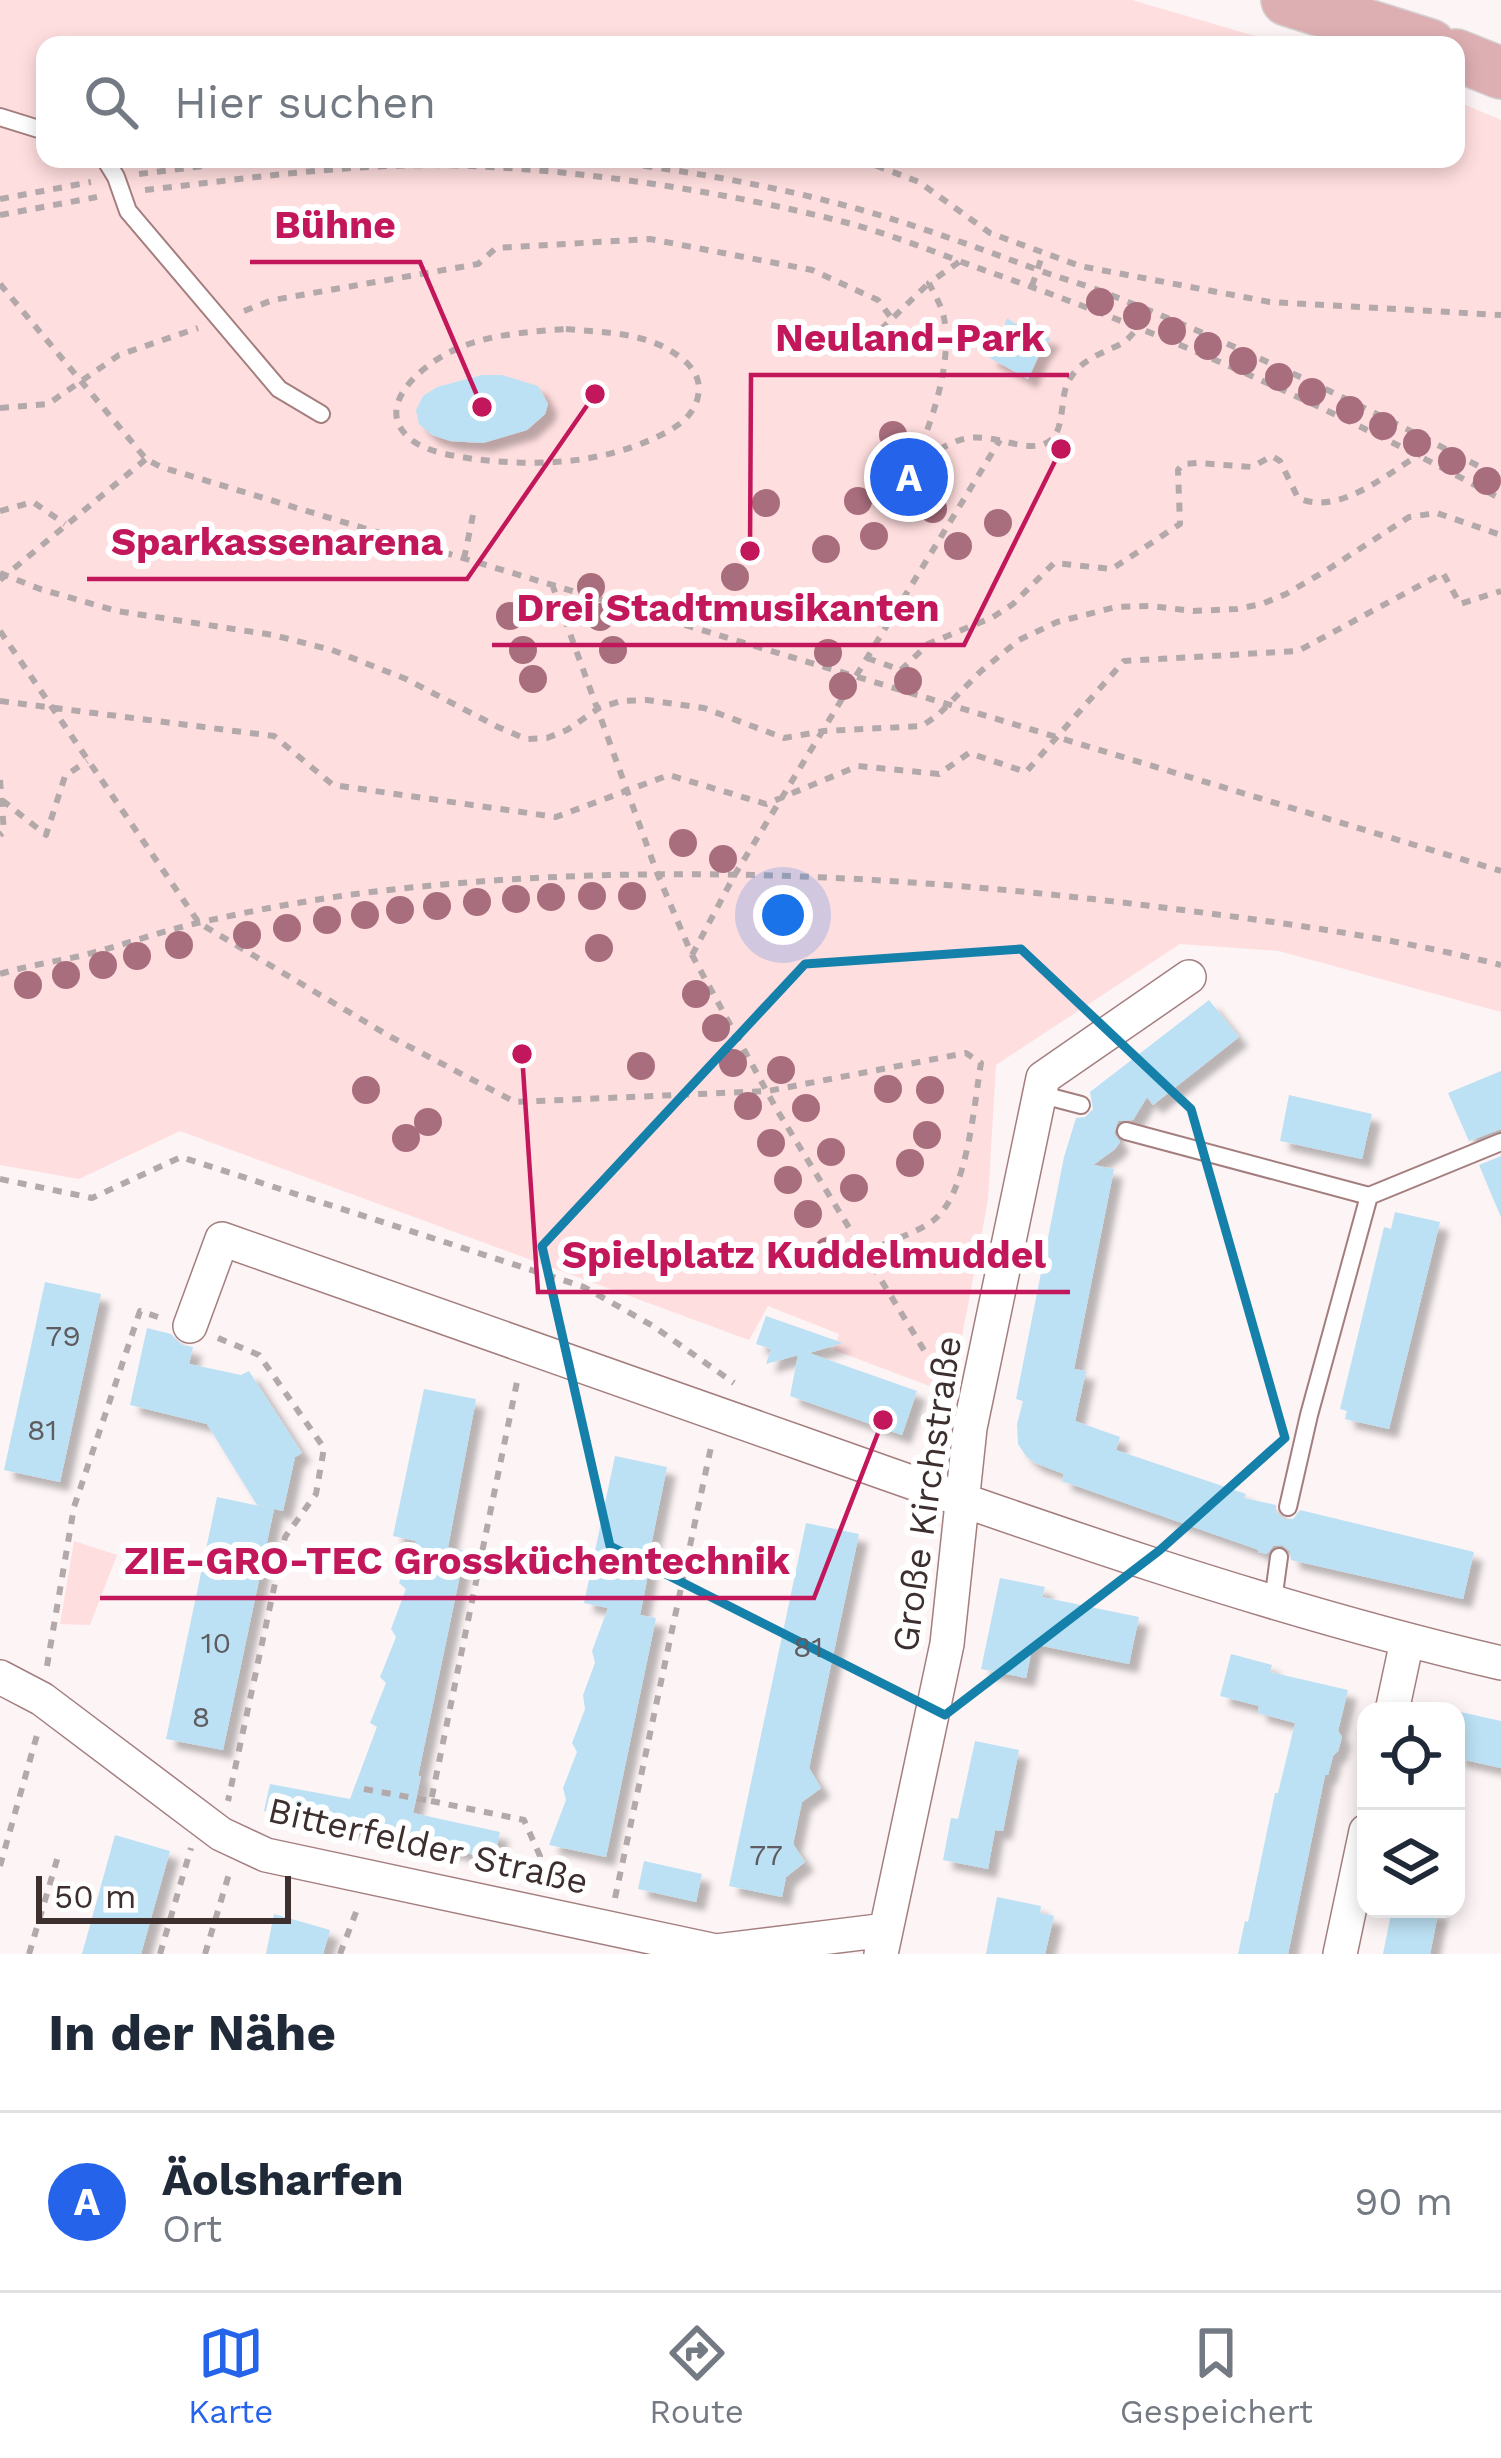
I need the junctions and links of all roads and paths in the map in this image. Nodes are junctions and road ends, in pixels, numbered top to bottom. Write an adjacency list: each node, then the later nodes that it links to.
1 (1287, 0): 2 (main road)
2 (1401, 36)
3 (1465, 59): 4 (main road)
4 (1501, 73)
5 (0, 117): 6 (lane)
6 (36, 128)
7 (110, 168): 12 (lane)
8 (348, 168): 12 (path)
9 (491, 168): 15 (path)
10 (664, 168): 16 (path)
11 (883, 168): 14 (path)
12 (120, 193): 13 (path); 22 (lane)
13 (0, 215)
14 (1042, 254): 16 (path); 20 (path)
15 (960, 261): 17 (path); 19 (path)
16 (1037, 270): 19 (path); 32 (path)
17 (929, 283): 21 (path); 28 (path)
18 (0, 284): 25 (path)
19 (1032, 286): 23 (path)
20 (1501, 315)
21 (892, 319): 22 (path); 24 (path)
22 (220, 320): 25 (path); 27 (lane)
23 (1139, 326): 28 (path); 29 (path)
24 (868, 342)
25 (82, 381): 26 (path); 30 (path)
26 (0, 408)
27 (321, 414)
28 (1000, 440): 43 (path)
29 (1419, 455): 33 (path); 43 (path)
30 (146, 459): 36 (path); 38 (path)
31 (507, 463): 31 (path)
32 (1501, 478)
33 (1501, 499)
34 (0, 512): 36 (path)
35 (473, 514): 38 (path)
36 (65, 524): 39 (path)
37 (1501, 535): 46 (path)
38 (464, 559): 40 (path)
39 (2, 576): 47 (path)
40 (552, 584): 44 (path); 47 (path)
41 (1501, 591): 50 (path)
42 (0, 631): 48 (path)
43 (868, 658): 44 (path)
44 (856, 677): 46 (path); 49 (path)
45 (0, 701): 48 (path)
46 (949, 705): 49 (path); 50 (path)
47 (599, 708): 49 (path); 53 (path)
48 (51, 709): 51 (path); 53 (path)
49 (824, 731): 54 (path)
50 (1057, 736): 54 (path); 57 (path)
51 (87, 761): 55 (path); 60 (path)
52 (0, 780): 55 (path)
53 (627, 792): 54 (path); 58 (path)
54 (784, 797): 59 (path)
55 (2, 800): 56 (path)
56 (0, 835)
57 (1501, 871)
58 (657, 873): 59 (path); 60 (path); 61 (path)
59 (734, 876): 61 (path); 62 (path)
60 (199, 923): 63 (path); 65 (path)
61 (692, 955): 65 (path)
62 (1501, 965)
63 (0, 974)
64 (1189, 977): 66 (street)
65 (768, 1091): 72 (path); 72 (path)
66 (1039, 1094): 67 (lane); 77 (street, Große Kirchstraße)
67 (1081, 1106)
68 (1126, 1131): 71 (lane)
69 (1501, 1142): 71 (lane)
70 (0, 1179): 75 (path)
71 (1369, 1196): 79 (lane)
72 (866, 1252): 77 (path)
73 (190, 1326): 74 (street); 85 (path); 89 (path)
74 (525, 1346): 76 (street); 88 (path)
75 (737, 1386)
76 (718, 1414): 78 (street); 95 (path)
77 (970, 1428): 78 (street, Große Kirchstraße)
78 (961, 1501): 81 (street); 96 (street, Große Kirchstraße)
79 (1288, 1508)
80 (1279, 1557): 81 (lane)
81 (1273, 1601): 82 (street)
82 (1407, 1641): 83 (street); 86 (street)
83 (1501, 1663)
84 (0, 1677): 85 (street, Bitterfelder Straße)
85 (45, 1701): 89 (street, Bitterfelder Straße); 91 (path)
86 (1394, 1702)
87 (364, 1790): 88 (path)
88 (430, 1801): 94 (path)
89 (221, 1832): 93 (street, Bitterfelder Straße); 98 (path); 99 (path)
90 (59, 1853): 97 (path)
91 (0, 1866)
92 (1357, 1874): 101 (street)
93 (369, 1879): 94 (street, Bitterfelder Straße); 100 (path)
94 (528, 1911): 95 (street, Bitterfelder Straße)
95 (608, 1928): 96 (street, Bitterfelder Straße)
96 (884, 1942)
97 (29, 1954)
98 (160, 1954)
99 (206, 1954)
100 (340, 1954)
101 (1340, 1954)

